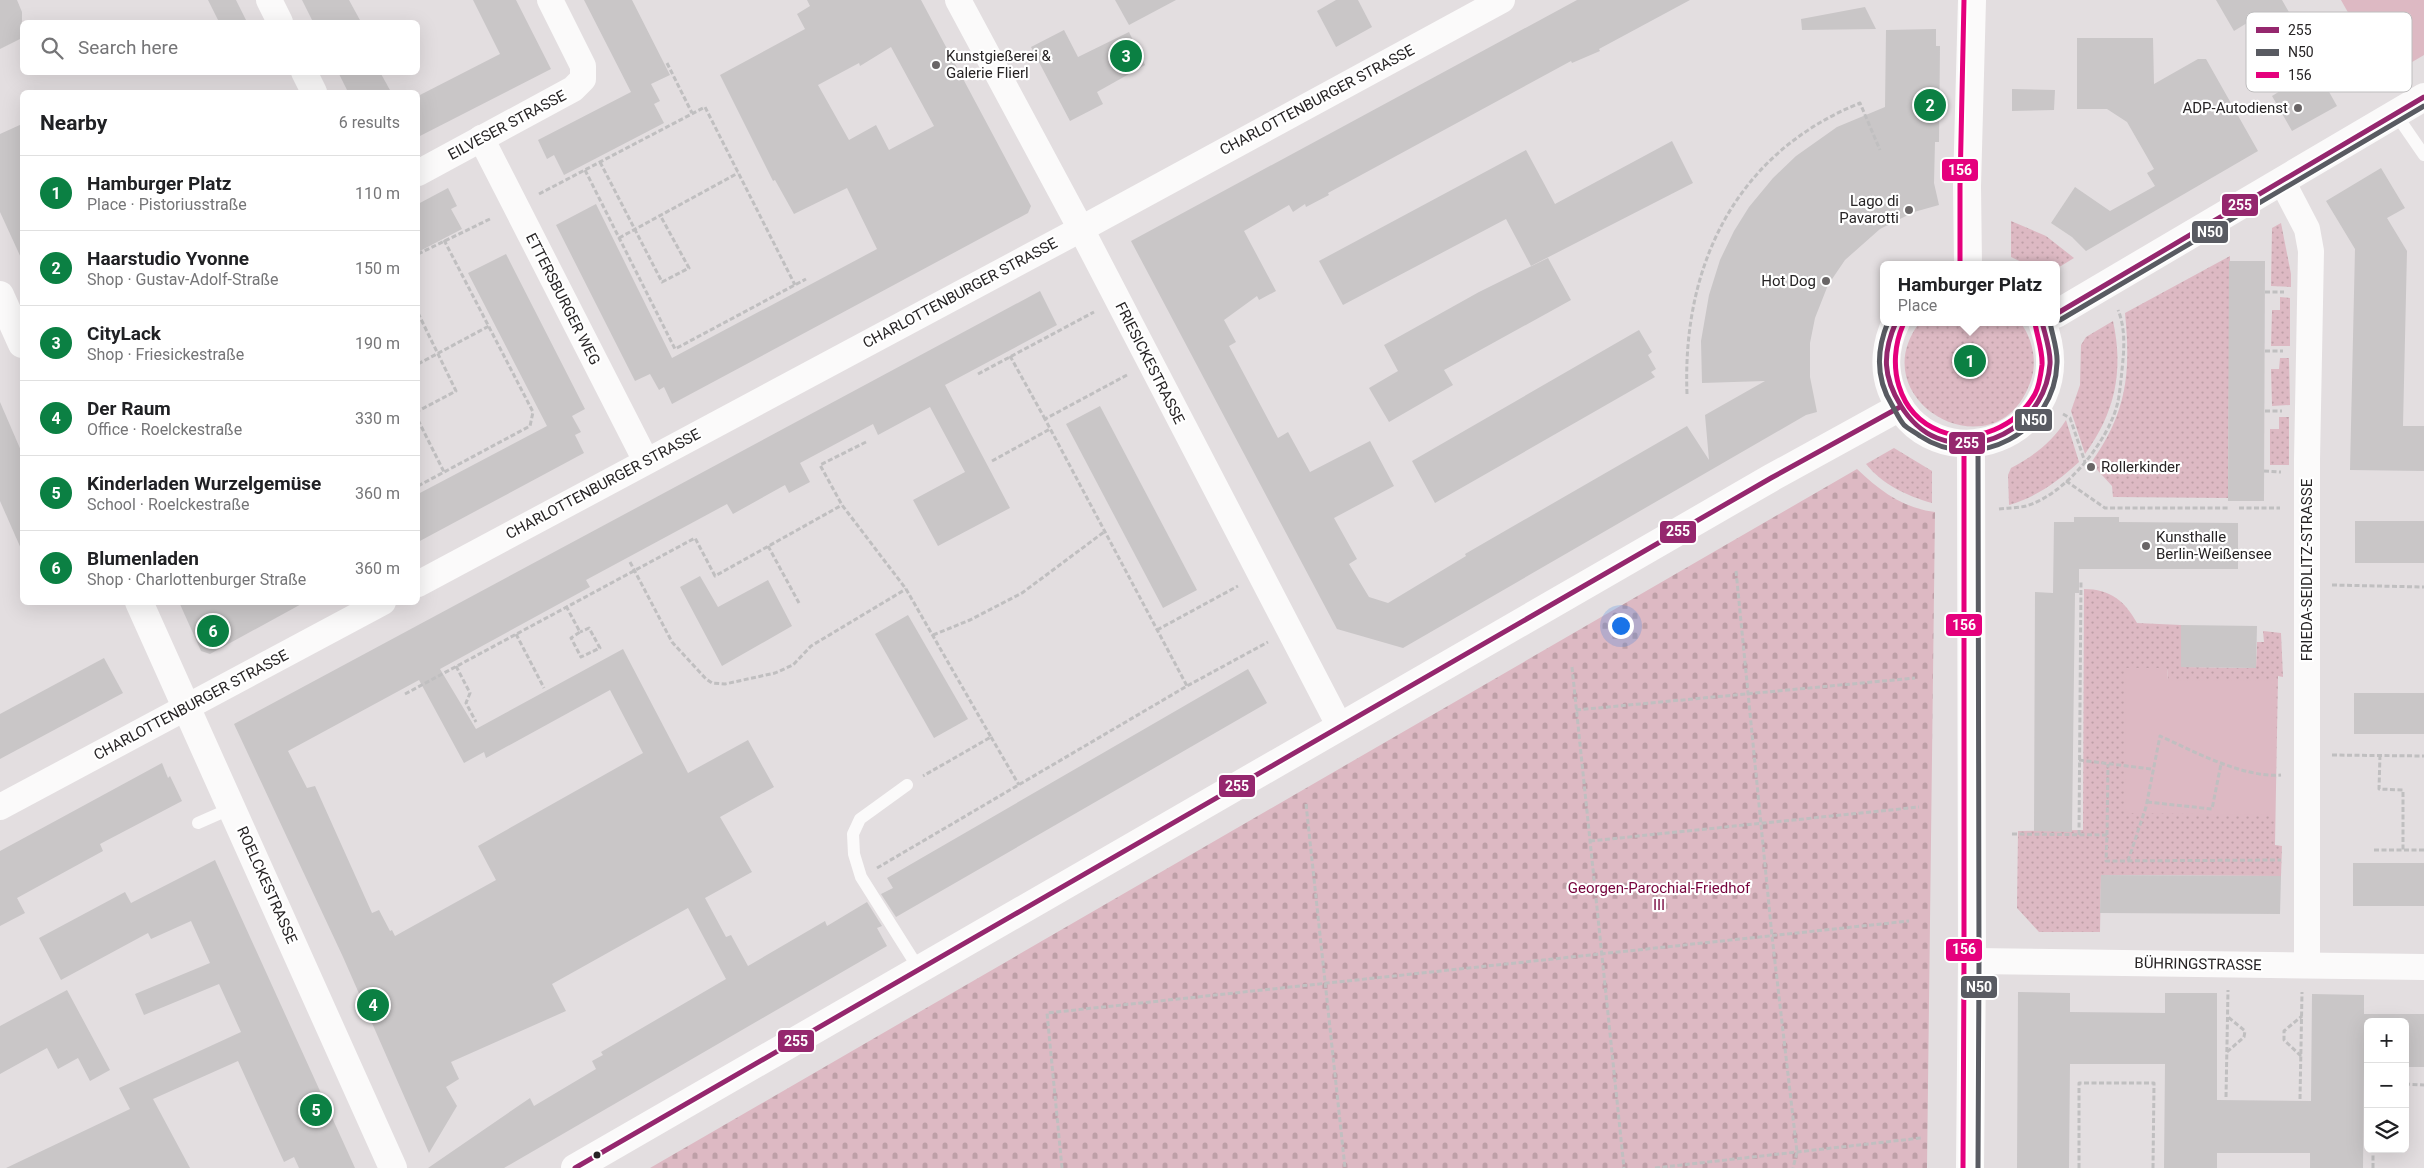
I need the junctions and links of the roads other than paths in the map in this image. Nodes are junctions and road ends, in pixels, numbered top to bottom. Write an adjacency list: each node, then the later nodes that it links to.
1 (269, 0): 6 (street)
2 (550, 0): 11 (street, EILVESER STRASSE)
3 (958, 0): 15 (street, FRIESICKESTRASSE)
4 (1502, 0): 15 (street, CHARLOTTENBURGER STRASSE)
5 (1972, 0): 16 (street)
6 (279, 20)
7 (306, 75): 8 (street)
8 (313, 90)
9 (2424, 97): 10 (street)
10 (2395, 113): 12 (lane); 14 (street)
11 (481, 138): 13 (street, EILVESER STRASSE); 24 (street, ETTERSBURGER WEG)
12 (2424, 155)
13 (420, 172)
14 (2282, 181): 18 (street); 37 (street, FRIEDA-SEIDLITZ-STRASSE)
15 (1081, 229): 24 (street, CHARLOTTENBURGER STRASSE); 29 (street, FRIESICKESTRASSE)
16 (1968, 261)
17 (0, 295): 21 (street)
18 (2060, 312)
19 (1895, 326): 22 (street)
20 (2043, 326): 23 (street)
21 (20, 340)
22 (1900, 407): 23 (street); 29 (street)
23 (1972, 444): 34 (street)
24 (646, 460): 25 (street, CHARLOTTENBURGER STRASSE)
25 (420, 583)
26 (140, 605): 28 (street, ROELCKESTRASSE)
27 (377, 605): 28 (street, CHARLOTTENBURGER STRASSE)
28 (187, 708): 31 (street, CHARLOTTENBURGER STRASSE); 32 (street, ROELCKESTRASSE)
29 (1340, 727): 36 (street)
30 (907, 786): 36 (lane)
31 (0, 807)
32 (232, 808): 33 (lane); 38 (street, ROELCKESTRASSE)
33 (198, 823)
34 (1972, 961): 37 (street, BÜHRINGSTRASSE); 40 (street)
35 (2424, 967): 37 (street, BÜHRINGSTRASSE)
36 (919, 969): 39 (street)
37 (2304, 976)
38 (393, 1168)
39 (575, 1168)
40 (1970, 1168)

